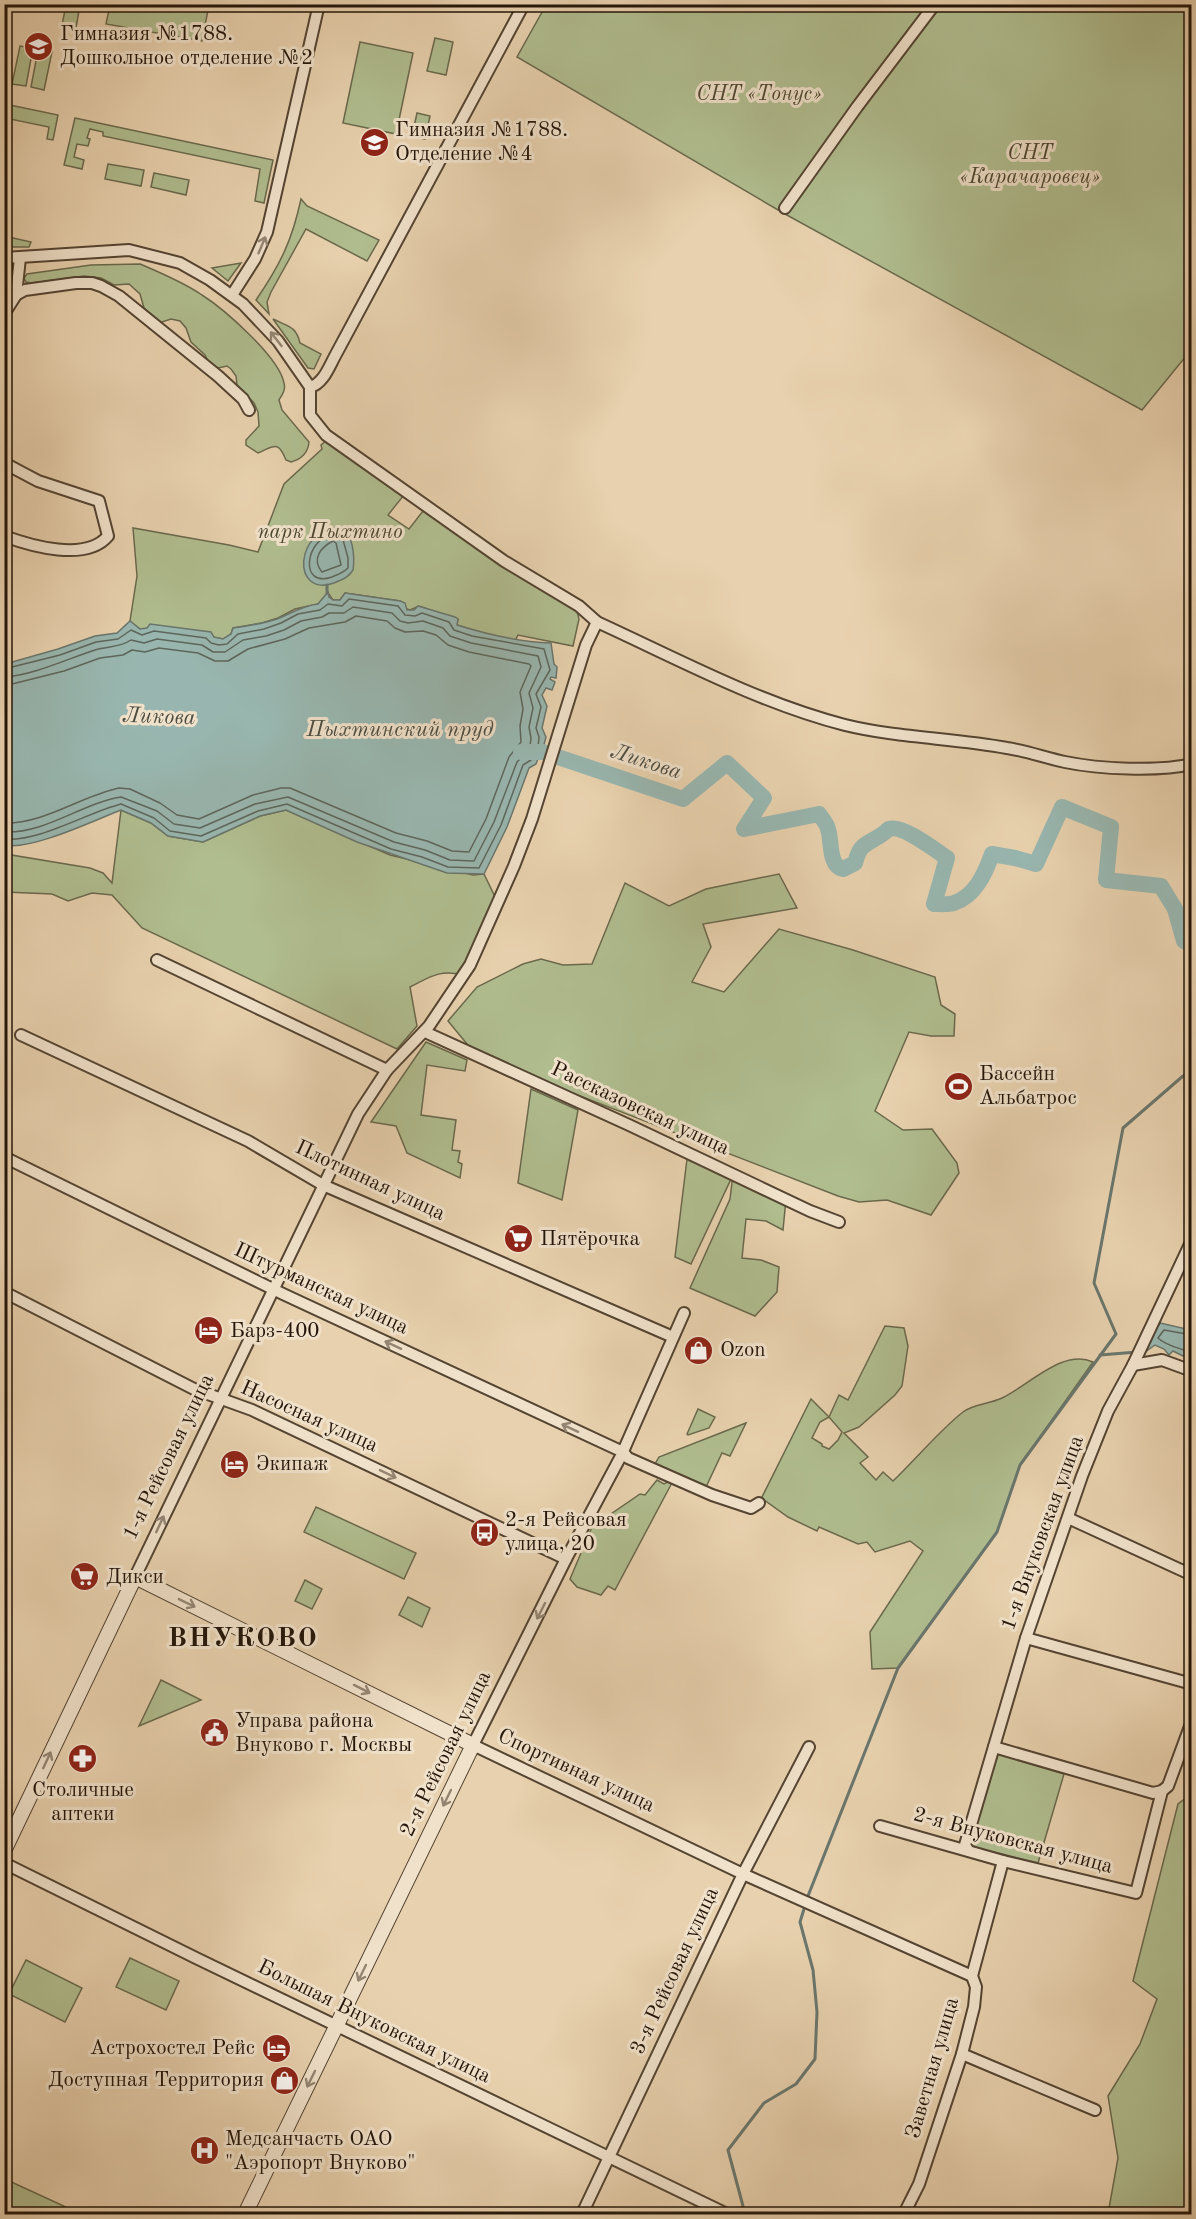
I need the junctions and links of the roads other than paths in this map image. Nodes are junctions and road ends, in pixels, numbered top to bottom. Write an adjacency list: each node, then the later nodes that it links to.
1 (319, 4): 8 (street, one-way to 1)
2 (524, 4): 10 (street)
3 (935, 4): 4 (street)
4 (785, 208)
5 (4, 258): 6 (street)
6 (20, 258): 7 (street); 8 (street)
7 (16, 295): 9 (street); 11 (street)
8 (232, 295): 10 (street, one-way to 8)
9 (4, 314)
10 (309, 387): 14 (street)
11 (249, 410)
12 (4, 464): 13 (street)
13 (4, 536)
14 (597, 622): 15 (street); 17 (street, 1-я Рейсовая улица)
15 (1191, 764)
16 (157, 960): 19 (street)
17 (425, 1032): 19 (street, 1-я Рейсовая улица); 22 (street, Рассказовская улица)
18 (21, 1035): 21 (street, Плотинная улица)
19 (387, 1070): 21 (street, 1-я Рейсовая улица)
20 (4, 1156): 24 (street, Штурманская улица)
21 (322, 1185): 24 (street, 1-я Рейсовая улица); 27 (street, Плотинная улица)
22 (839, 1222)
23 (1191, 1240): 28 (street, 1-я Внуковская улица)
24 (274, 1289): 30 (street, 1-я Рейсовая улица); 31 (street, Штурманская улица, one-way to 24)
25 (4, 1292): 30 (street, Насосная улица)
26 (684, 1313): 27 (street, 2-я Рейсовая улица)
27 (673, 1338): 31 (street, 2-я Рейсовая улица)
28 (1133, 1365): 29 (street); 33 (street, 1-я Внуковская улица)
29 (1191, 1371)
30 (219, 1399): 34 (street, Насосная улица, one-way to 34); 36 (street, 1-я Рейсовая улица, one-way to 30)
31 (623, 1452): 32 (street, Штурманская улица); 34 (street, 2-я Рейсовая улица)
32 (759, 1503)
33 (1068, 1518): 35 (street); 37 (street, 1-я Внуковская улица)
34 (566, 1559): 40 (street, 2-я Рейсовая улица, one-way to 40)
35 (1191, 1575)
36 (135, 1577): 40 (street, Спортивная улица, one-way to 40); 46 (street, 1-я Рейсовая улица, one-way to 36)
37 (1026, 1638): 38 (street); 42 (street, 1-я Внуковская улица)
38 (1191, 1684)
39 (1191, 1721): 43 (street)
40 (473, 1745): 49 (street, Спортивная улица); 51 (street, 2-я Рейсовая улица, one-way to 51)
41 (809, 1747): 49 (street, 3-я Рейсовая улица)
42 (994, 1747): 43 (street); 45 (street, 1-я Внуковская улица)
43 (1162, 1791): 47 (street, 2-я Внуковская улица)
44 (880, 1826): 45 (street, 2-я Внуковская улица)
45 (968, 1850): 47 (street, 2-я Внуковская улица)
46 (4, 1851)
47 (1004, 1861): 50 (street, Заветная улица)
48 (4, 1863): 51 (street, Большая Внуковская улица)
49 (743, 1874): 50 (street, Спортивная улица); 54 (street, 3-я Рейсовая улица)
50 (972, 1976): 52 (street, Заветная улица)
51 (337, 2026): 54 (street, Большая Внуковская улица); 55 (street, 2-я Рейсовая улица, one-way to 55)
52 (962, 2054): 53 (street); 58 (street, Заветная улица)
53 (1095, 2110)
54 (609, 2158): 56 (street, 3-я Рейсовая улица); 57 (street, Большая Внуковская улица)
55 (245, 2214)
56 (582, 2214)
57 (727, 2214)
58 (904, 2214)

